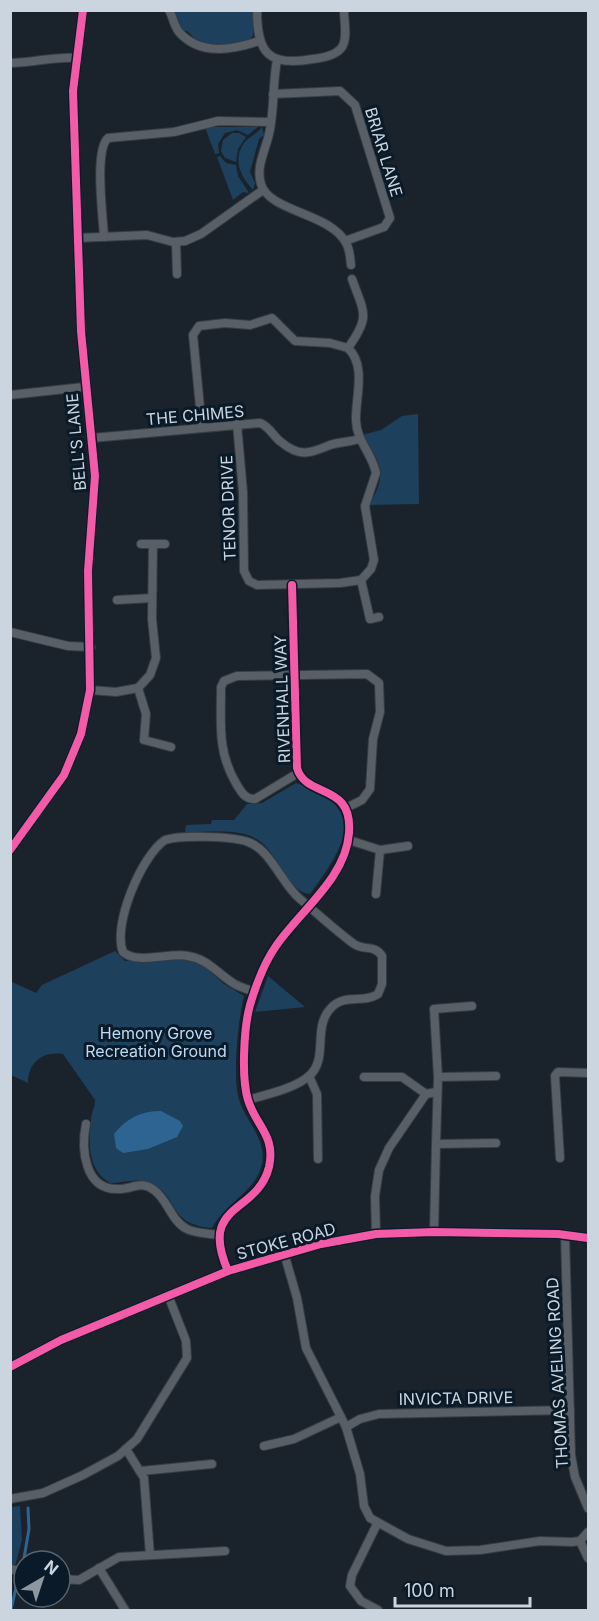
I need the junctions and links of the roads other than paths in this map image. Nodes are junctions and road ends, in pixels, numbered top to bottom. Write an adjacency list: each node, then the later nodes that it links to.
1 (83, 10): 6 (street, BELL'S LANE)
2 (169, 10): 5 (street)
3 (257, 10): 5 (street)
4 (344, 10): 7 (street)
5 (259, 41): 7 (street)
6 (77, 58): 8 (street); 13 (street, BELL'S LANE)
7 (277, 60): 9 (street)
8 (10, 63)
9 (273, 94): 10 (street); 14 (street, BRIAR LANE)
10 (271, 122): 11 (street); 12 (street)
11 (263, 190): 14 (street); 15 (street)
12 (104, 237): 13 (street); 15 (street)
13 (77, 238): 20 (street, BELL'S LANE)
14 (345, 241): 16 (street)
15 (176, 242): 17 (street)
16 (351, 265)
17 (177, 274)
18 (352, 279): 19 (street)
19 (348, 348): 23 (street); 25 (street)
20 (84, 387): 21 (street); 24 (street, BELL'S LANE)
21 (10, 395)
22 (237, 424): 23 (street, THE CHIMES); 25 (street, THE CHIMES); 30 (street, TENOR DRIVE)
23 (202, 428): 24 (street, THE CHIMES)
24 (92, 438): 35 (street, BELL'S LANE)
25 (359, 439): 29 (street)
26 (141, 544): 27 (street)
27 (153, 544): 28 (street); 31 (street)
28 (165, 544)
29 (361, 579): 30 (street, TENOR DRIVE); 33 (street)
30 (292, 585): 36 (street, RIVENHALL WAY)
31 (152, 598): 32 (street); 37 (street)
32 (117, 600)
33 (379, 617)
34 (10, 632): 35 (street)
35 (90, 647): 38 (street, BELL'S LANE)
36 (294, 676): 40 (street, RIVENHALL WAY); 40 (street); 41 (street)
37 (138, 688): 38 (street); 39 (street)
38 (90, 690): 44 (street, BELL'S LANE)
39 (171, 747)
40 (298, 773): 41 (street, RIVENHALL WAY)
41 (346, 808): 42 (street)
42 (349, 840): 45 (street); 47 (street)
43 (408, 846): 45 (street)
44 (10, 850)
45 (380, 850): 46 (street)
46 (376, 894)
47 (308, 905): 48 (street); 48 (street); 51 (street)
48 (255, 992): 57 (street)
49 (471, 1006): 54 (street)
50 (588, 1074): 61 (street)
51 (309, 1076): 57 (street); 62 (street)
52 (496, 1076): 54 (street)
53 (364, 1077): 56 (street)
54 (438, 1077): 55 (street)
55 (436, 1092): 56 (street); 60 (street)
56 (426, 1094): 64 (street)
57 (248, 1100): 66 (street)
58 (86, 1124): 66 (street)
59 (496, 1143): 60 (street)
60 (436, 1144): 63 (street)
61 (560, 1158)
62 (318, 1159)
63 (434, 1232): 64 (street, STOKE ROAD); 65 (street, STOKE ROAD)
64 (376, 1234): 68 (street, STOKE ROAD)
65 (565, 1234): 67 (street, STOKE ROAD); 72 (street, THOMAS AVELING ROAD)
66 (219, 1235): 69 (street)
67 (588, 1238)
68 (284, 1253): 69 (street, STOKE ROAD); 73 (street)
69 (228, 1271): 70 (street, STOKE ROAD)
70 (168, 1295): 71 (street, STOKE ROAD); 76 (street)
71 (10, 1366)
72 (570, 1410): 74 (street, INVICTA DRIVE); 80 (street, THOMAS AVELING ROAD)
73 (340, 1417): 74 (street); 75 (street)
74 (346, 1427): 81 (street)
75 (264, 1446)
76 (126, 1449): 78 (street); 79 (street)
77 (212, 1464): 78 (street)
78 (141, 1471): 85 (street)
79 (10, 1499)
80 (588, 1508)
81 (377, 1524): 83 (street); 90 (street)
82 (588, 1532): 83 (street)
83 (580, 1541): 86 (street)
84 (225, 1551): 85 (street)
85 (150, 1555): 87 (street)
86 (588, 1558)
87 (99, 1568): 88 (street); 89 (street)
88 (72, 1580)
89 (125, 1611)
90 (378, 1611)

